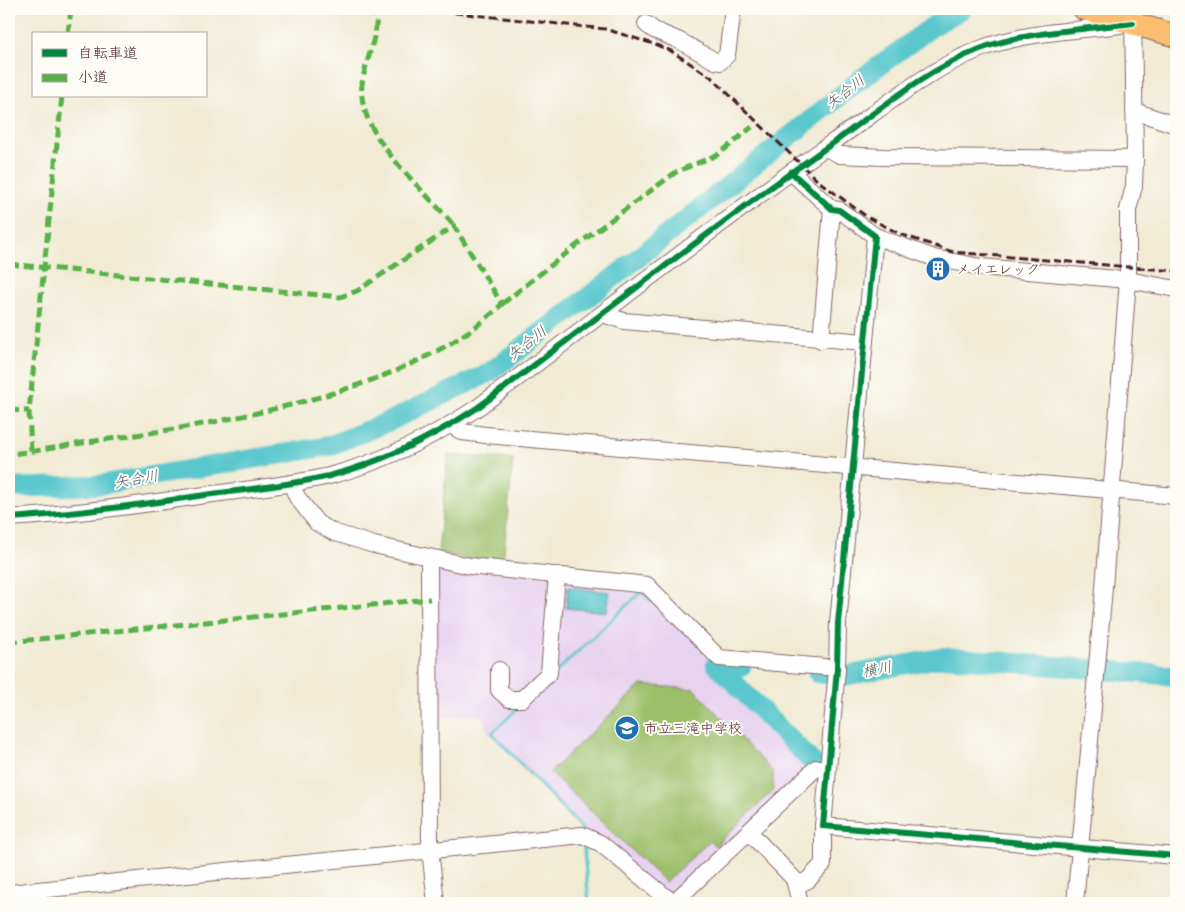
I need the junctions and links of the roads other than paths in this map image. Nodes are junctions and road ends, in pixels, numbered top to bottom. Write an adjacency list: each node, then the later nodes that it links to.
1 (733, 9): 4 (street)
2 (1084, 9): 3 (highway)
3 (1133, 14): 5 (highway); 6 (street); 8 (street)
4 (646, 24)
5 (1176, 36)
6 (1134, 111): 7 (street); 9 (street)
7 (1176, 125)
8 (826, 148): 9 (street); 10 (street)
9 (1135, 159): 13 (street)
10 (791, 172): 11 (street); 15 (street)
11 (832, 209): 12 (street); 16 (street)
12 (875, 236): 13 (street); 17 (street)
13 (1128, 280): 14 (street); 21 (street)
14 (1176, 290)
15 (602, 314): 16 (street); 18 (street)
16 (821, 340): 17 (street)
17 (865, 342): 19 (street)
18 (451, 425): 19 (street); 20 (street)
19 (854, 467): 21 (street); 27 (street)
20 (291, 483): 23 (street); 24 (street)
21 (1112, 490): 22 (street); 31 (street)
22 (1176, 496)
23 (9, 518)
24 (429, 558): 25 (street); 32 (street)
25 (557, 575): 26 (street); 27 (street)
26 (499, 670)
27 (836, 672): 28 (street)
28 (827, 768): 29 (street); 30 (street)
29 (823, 826): 31 (street); 34 (street)
30 (749, 832): 34 (street); 37 (street)
31 (1080, 848): 33 (street); 39 (street)
32 (430, 850): 35 (street); 36 (street); 37 (street)
33 (1176, 856)
34 (796, 886): 38 (street)
35 (9, 893)
36 (436, 903)
37 (673, 903)
38 (800, 903)
39 (1075, 903)

